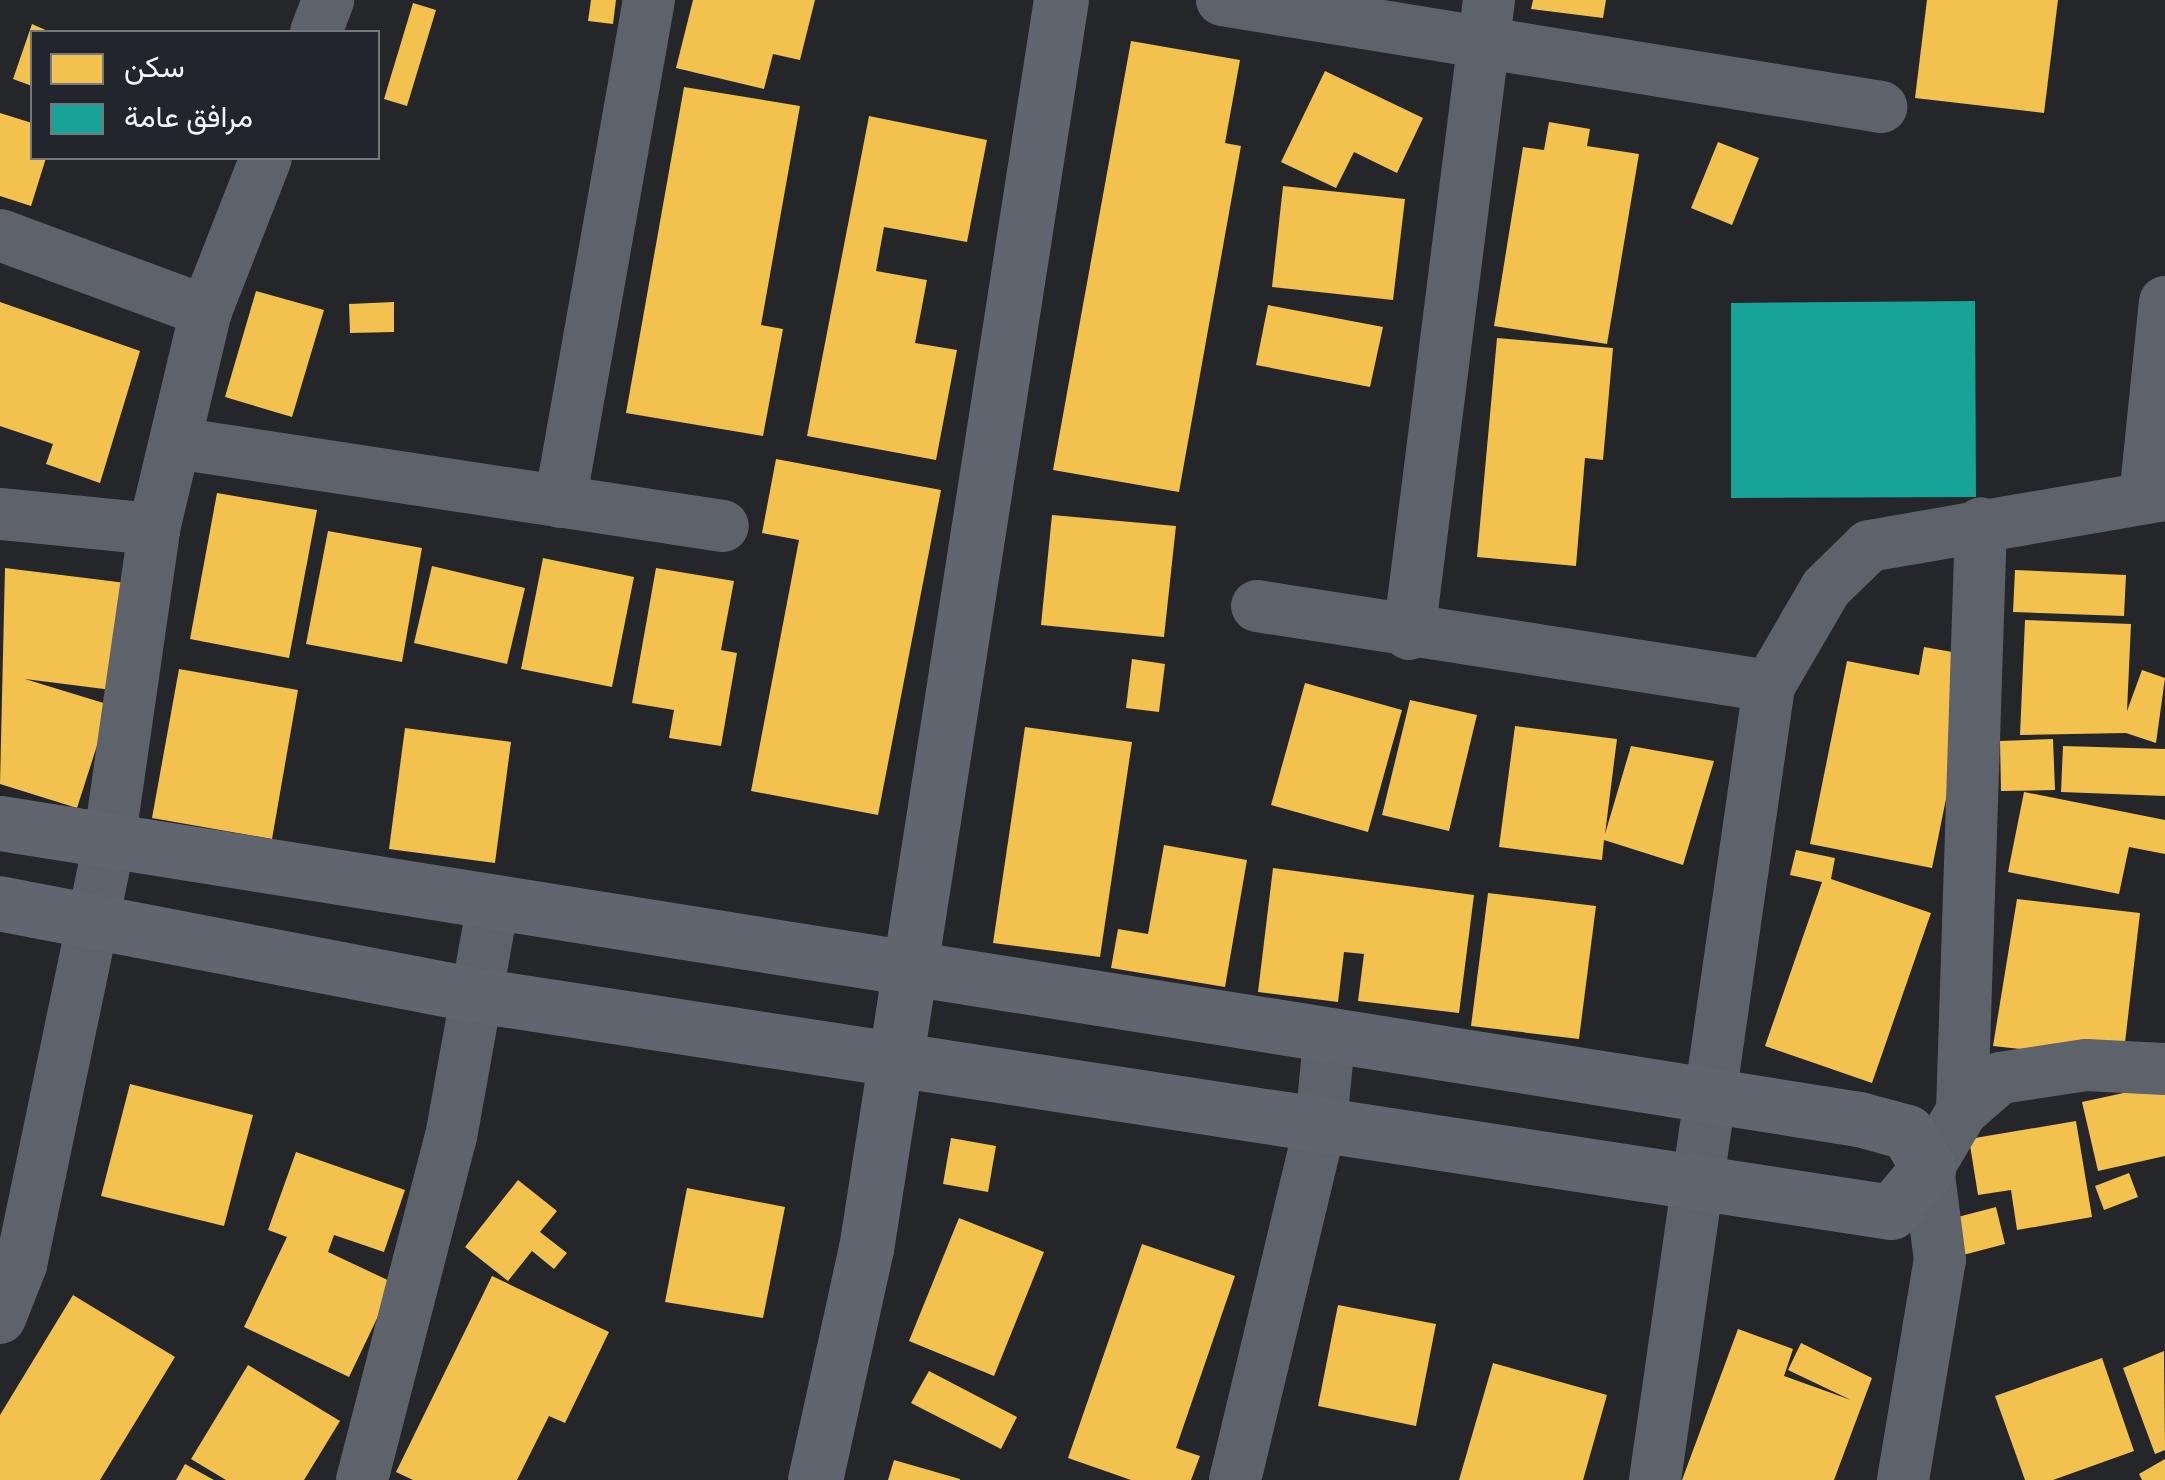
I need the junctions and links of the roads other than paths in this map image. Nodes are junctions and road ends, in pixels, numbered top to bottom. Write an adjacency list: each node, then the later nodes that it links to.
1 (328, 0): 6 (street)
2 (649, 0): 14 (street)
3 (1061, 0): 27 (street)
4 (1222, 0): 5 (street)
5 (1486, 21): 7 (street); 20 (street)
6 (317, 30)
7 (1881, 108)
8 (265, 160): 11 (street)
9 (0, 235): 11 (street)
10 (2165, 302): 13 (street)
11 (206, 310): 12 (street)
12 (176, 442): 14 (street); 18 (street)
13 (2155, 496): 16 (street)
14 (560, 502): 17 (street)
15 (0, 514): 18 (street)
16 (1980, 522): 21 (street); 33 (street)
17 (723, 526)
18 (154, 529): 23 (street)
19 (1257, 606): 20 (street)
20 (1409, 634): 21 (street)
21 (1769, 686): 32 (street)
22 (0, 823): 23 (street)
23 (109, 843): 25 (street); 26 (street)
24 (0, 903): 26 (street)
25 (492, 908): 27 (street); 28 (street)
26 (93, 920): 28 (street); 37 (street)
27 (911, 968): 29 (street); 30 (street)
28 (476, 995): 30 (street); 38 (street)
29 (1329, 1041): 32 (street); 34 (street)
30 (898, 1053): 34 (street); 39 (street)
31 (2165, 1069): 33 (street)
32 (1712, 1093): 35 (street); 36 (street)
33 (1962, 1111): 35 (street)
34 (1320, 1123): 36 (street); 40 (street)
35 (1928, 1168): 36 (street); 42 (street)
36 (1700, 1179): 41 (street)
37 (0, 1318)
38 (362, 1480)
39 (815, 1480)
40 (1235, 1480)
41 (1655, 1480)
42 (1903, 1480)

